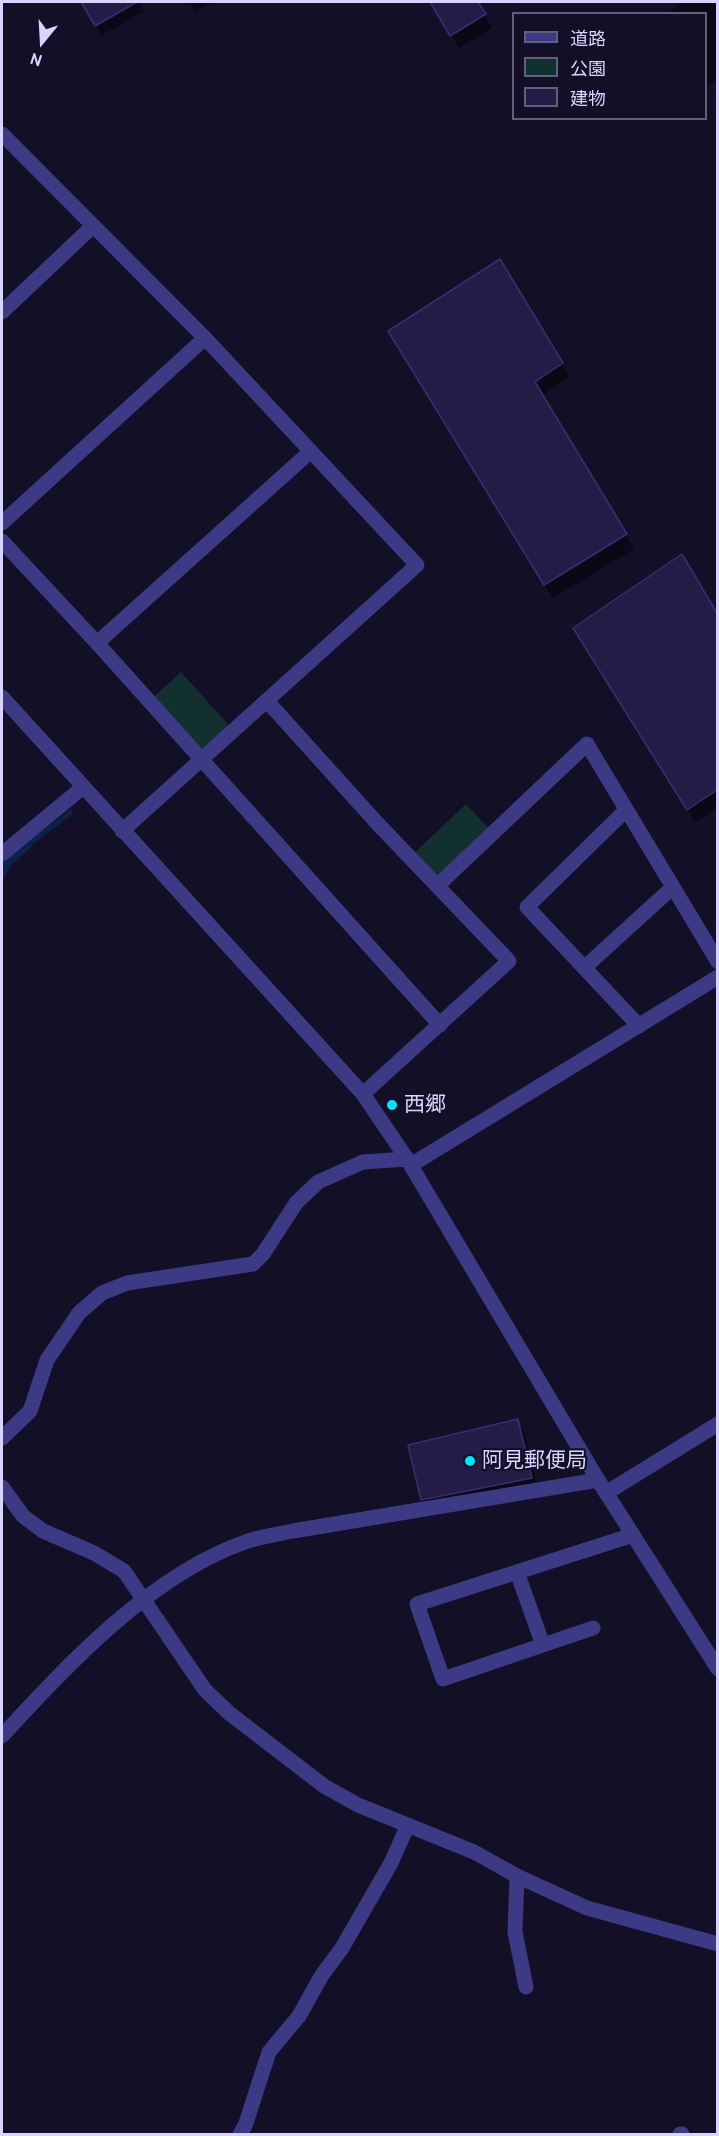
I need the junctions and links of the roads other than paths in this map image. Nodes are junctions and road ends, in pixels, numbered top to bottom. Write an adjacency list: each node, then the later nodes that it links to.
1 (2, 134): 2 (street)
2 (93, 226): 3 (street); 4 (street)
3 (2, 312)
4 (205, 338): 5 (street); 6 (street)
5 (310, 451): 8 (street); 10 (street)
6 (2, 523)
7 (2, 542): 8 (street)
8 (97, 643): 11 (street)
9 (2, 697): 12 (street)
10 (267, 701): 11 (street); 16 (street)
11 (201, 761): 14 (street); 21 (street)
12 (82, 788): 14 (street); 15 (street)
13 (626, 810): 16 (street); 17 (street); 19 (street)
14 (122, 831): 23 (street)
15 (2, 855)
16 (437, 886): 21 (street)
17 (673, 887): 18 (street); 19 (street)
18 (717, 962)
19 (584, 968): 22 (street)
20 (717, 977): 22 (street)
21 (440, 1025): 23 (street)
22 (639, 1026): 24 (street)
23 (363, 1094): 24 (street)
24 (409, 1162): 26 (street); 27 (street)
25 (717, 1424): 27 (street)
26 (2, 1438)
27 (602, 1486): 29 (street); 31 (street)
28 (2, 1487): 31 (street)
29 (633, 1535): 30 (street); 34 (street)
30 (517, 1572): 33 (street); 33 (street)
31 (144, 1601): 35 (street); 36 (street)
32 (593, 1628): 33 (street)
33 (543, 1645)
34 (717, 1669)
35 (2, 1736)
36 (407, 1827): 37 (street); 40 (street)
37 (517, 1876): 38 (street); 39 (street)
38 (717, 1944)
39 (526, 1987)
40 (240, 2134)

